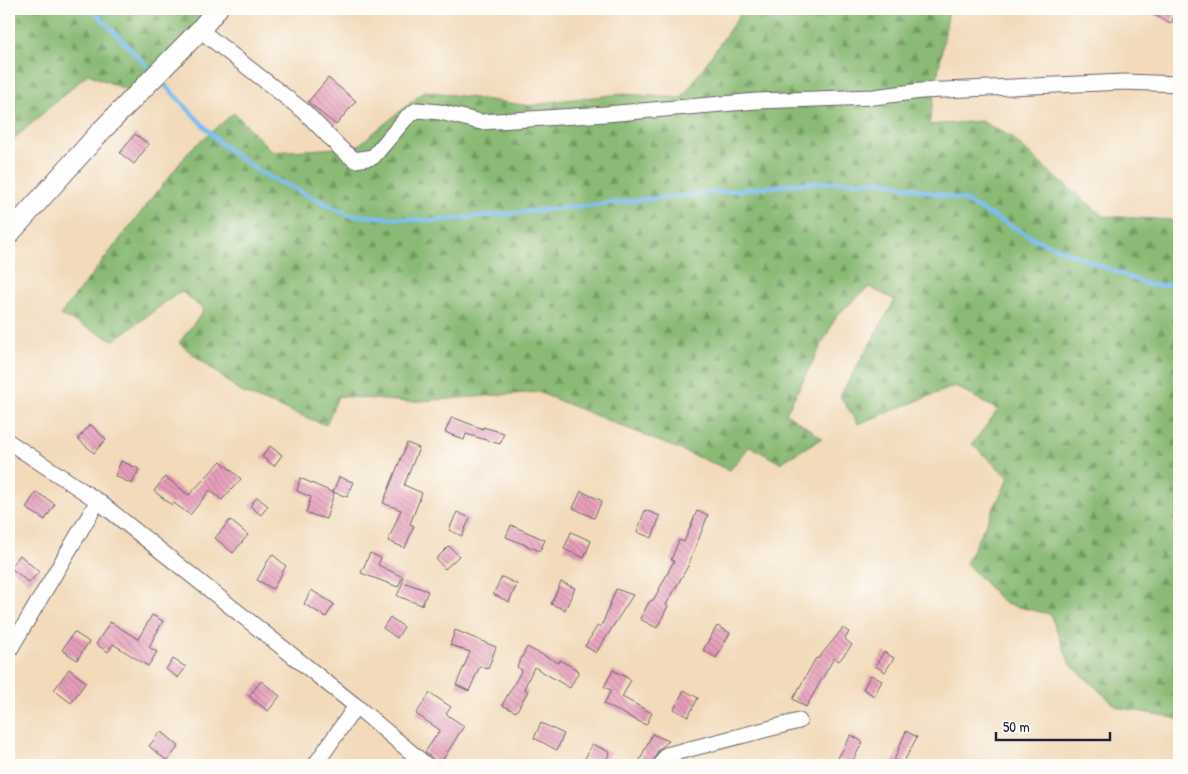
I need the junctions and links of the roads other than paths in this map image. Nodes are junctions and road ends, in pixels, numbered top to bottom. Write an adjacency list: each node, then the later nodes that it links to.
1 (217, 9): 2 (street)
2 (200, 30): 3 (street); 4 (street)
3 (1179, 84)
4 (9, 234)
5 (9, 442): 6 (street)
6 (98, 501): 7 (street); 8 (street)
7 (9, 651)
8 (356, 706): 10 (street); 11 (street)
9 (798, 721): 12 (street)
10 (315, 765)
11 (426, 765)
12 (661, 765)

